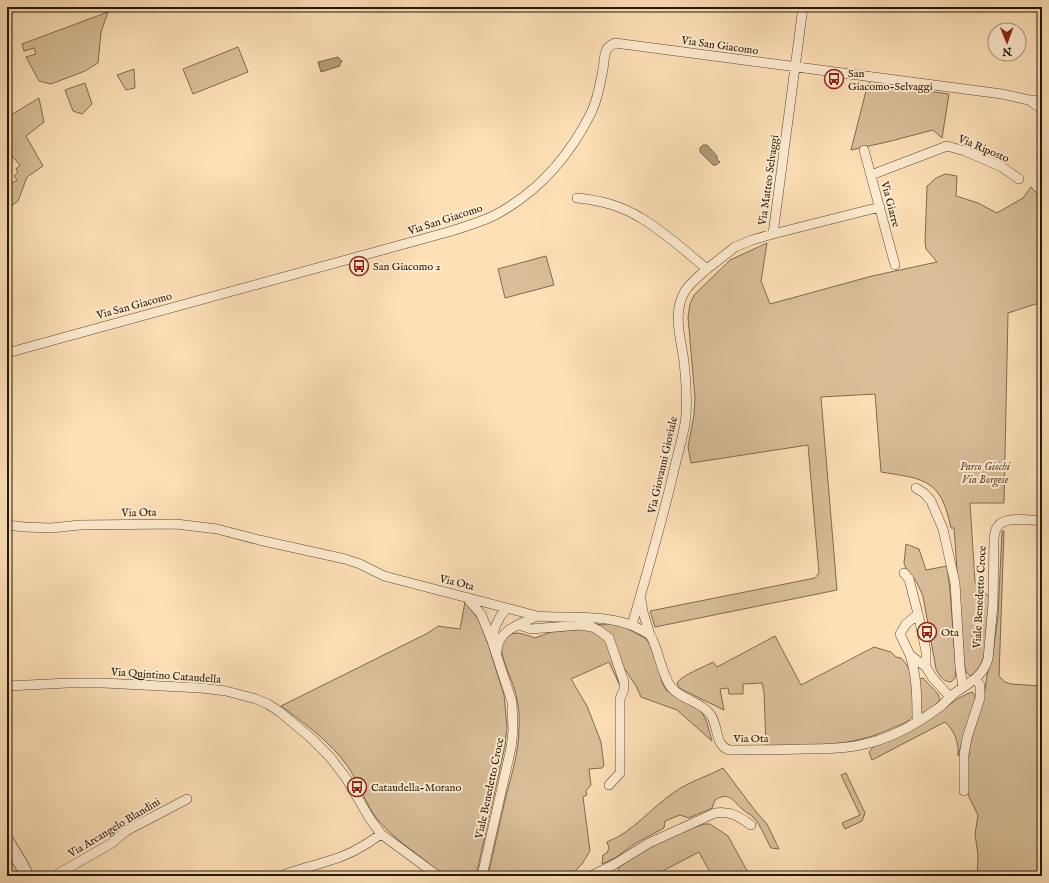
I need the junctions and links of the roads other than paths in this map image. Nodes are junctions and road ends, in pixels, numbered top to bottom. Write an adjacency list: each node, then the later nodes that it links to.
1 (803, 7): 2 (street, Via Matteo Selvaggi)
2 (796, 67): 3 (street, Via San Giacomo); 11 (street, Via Matteo Selvaggi); 14 (street, Via San Giacomo)
3 (1029, 100): 4 (street, Via San Giacomo); 5 (street)
4 (1042, 100)
5 (1042, 108)
6 (864, 150): 7 (street, Via Giarre)
7 (871, 175): 8 (street, Via Riposto); 10 (street, Via Giarre)
8 (1019, 179)
9 (577, 198): 13 (street)
10 (880, 207): 11 (street, Via Matteo Selvaggi); 12 (street, Via Giarre)
11 (773, 234): 13 (street, Via Giovanni Gioviale)
12 (895, 265)
13 (707, 269): 20 (street, Via Giovanni Gioviale)
14 (7, 353)
15 (916, 488): 33 (street)
16 (1042, 521): 31 (street, Viale Benedetto Croce)
17 (7, 525): 19 (street, Via Ota)
18 (904, 573): 22 (street)
19 (466, 597): 21 (street, Via Ota); 27 (street, Viale Benedetto Croce)
20 (640, 597): 25 (street, Via Giovanni Gioviale); 26 (street)
21 (507, 608): 23 (street, Via Ota); 27 (street)
22 (918, 614): 28 (street); 30 (street)
23 (537, 616): 24 (street); 25 (street, Via Ota)
24 (519, 625): 29 (street); 37 (street)
25 (632, 625): 26 (street, Via Ota)
26 (650, 635): 36 (street, Via Ota)
27 (492, 641): 29 (street, Viale Benedetto Croce)
28 (910, 655): 30 (street); 35 (street)
29 (498, 658): 47 (street, Viale Benedetto Croce)
30 (926, 667): 34 (street)
31 (976, 680): 33 (street, Viale Benedetto Croce); 38 (street)
32 (7, 686): 41 (street, Via Quintino Cataudella)
33 (963, 687): 34 (street, Viale Benedetto Croce)
34 (950, 697): 35 (street, Viale Benedetto Croce)
35 (917, 722): 36 (street, Viale Benedetto Croce)
36 (836, 748)
37 (609, 785)
38 (964, 791)
39 (186, 799): 44 (street, Via Arcangelo Blandini)
40 (751, 825): 48 (street)
41 (381, 834): 45 (street); 46 (street, Via Quintino Cataudella)
42 (7, 841): 43 (main road)
43 (27, 876)
44 (54, 876)
45 (281, 876)
46 (438, 876)
47 (482, 876)
48 (591, 876)

